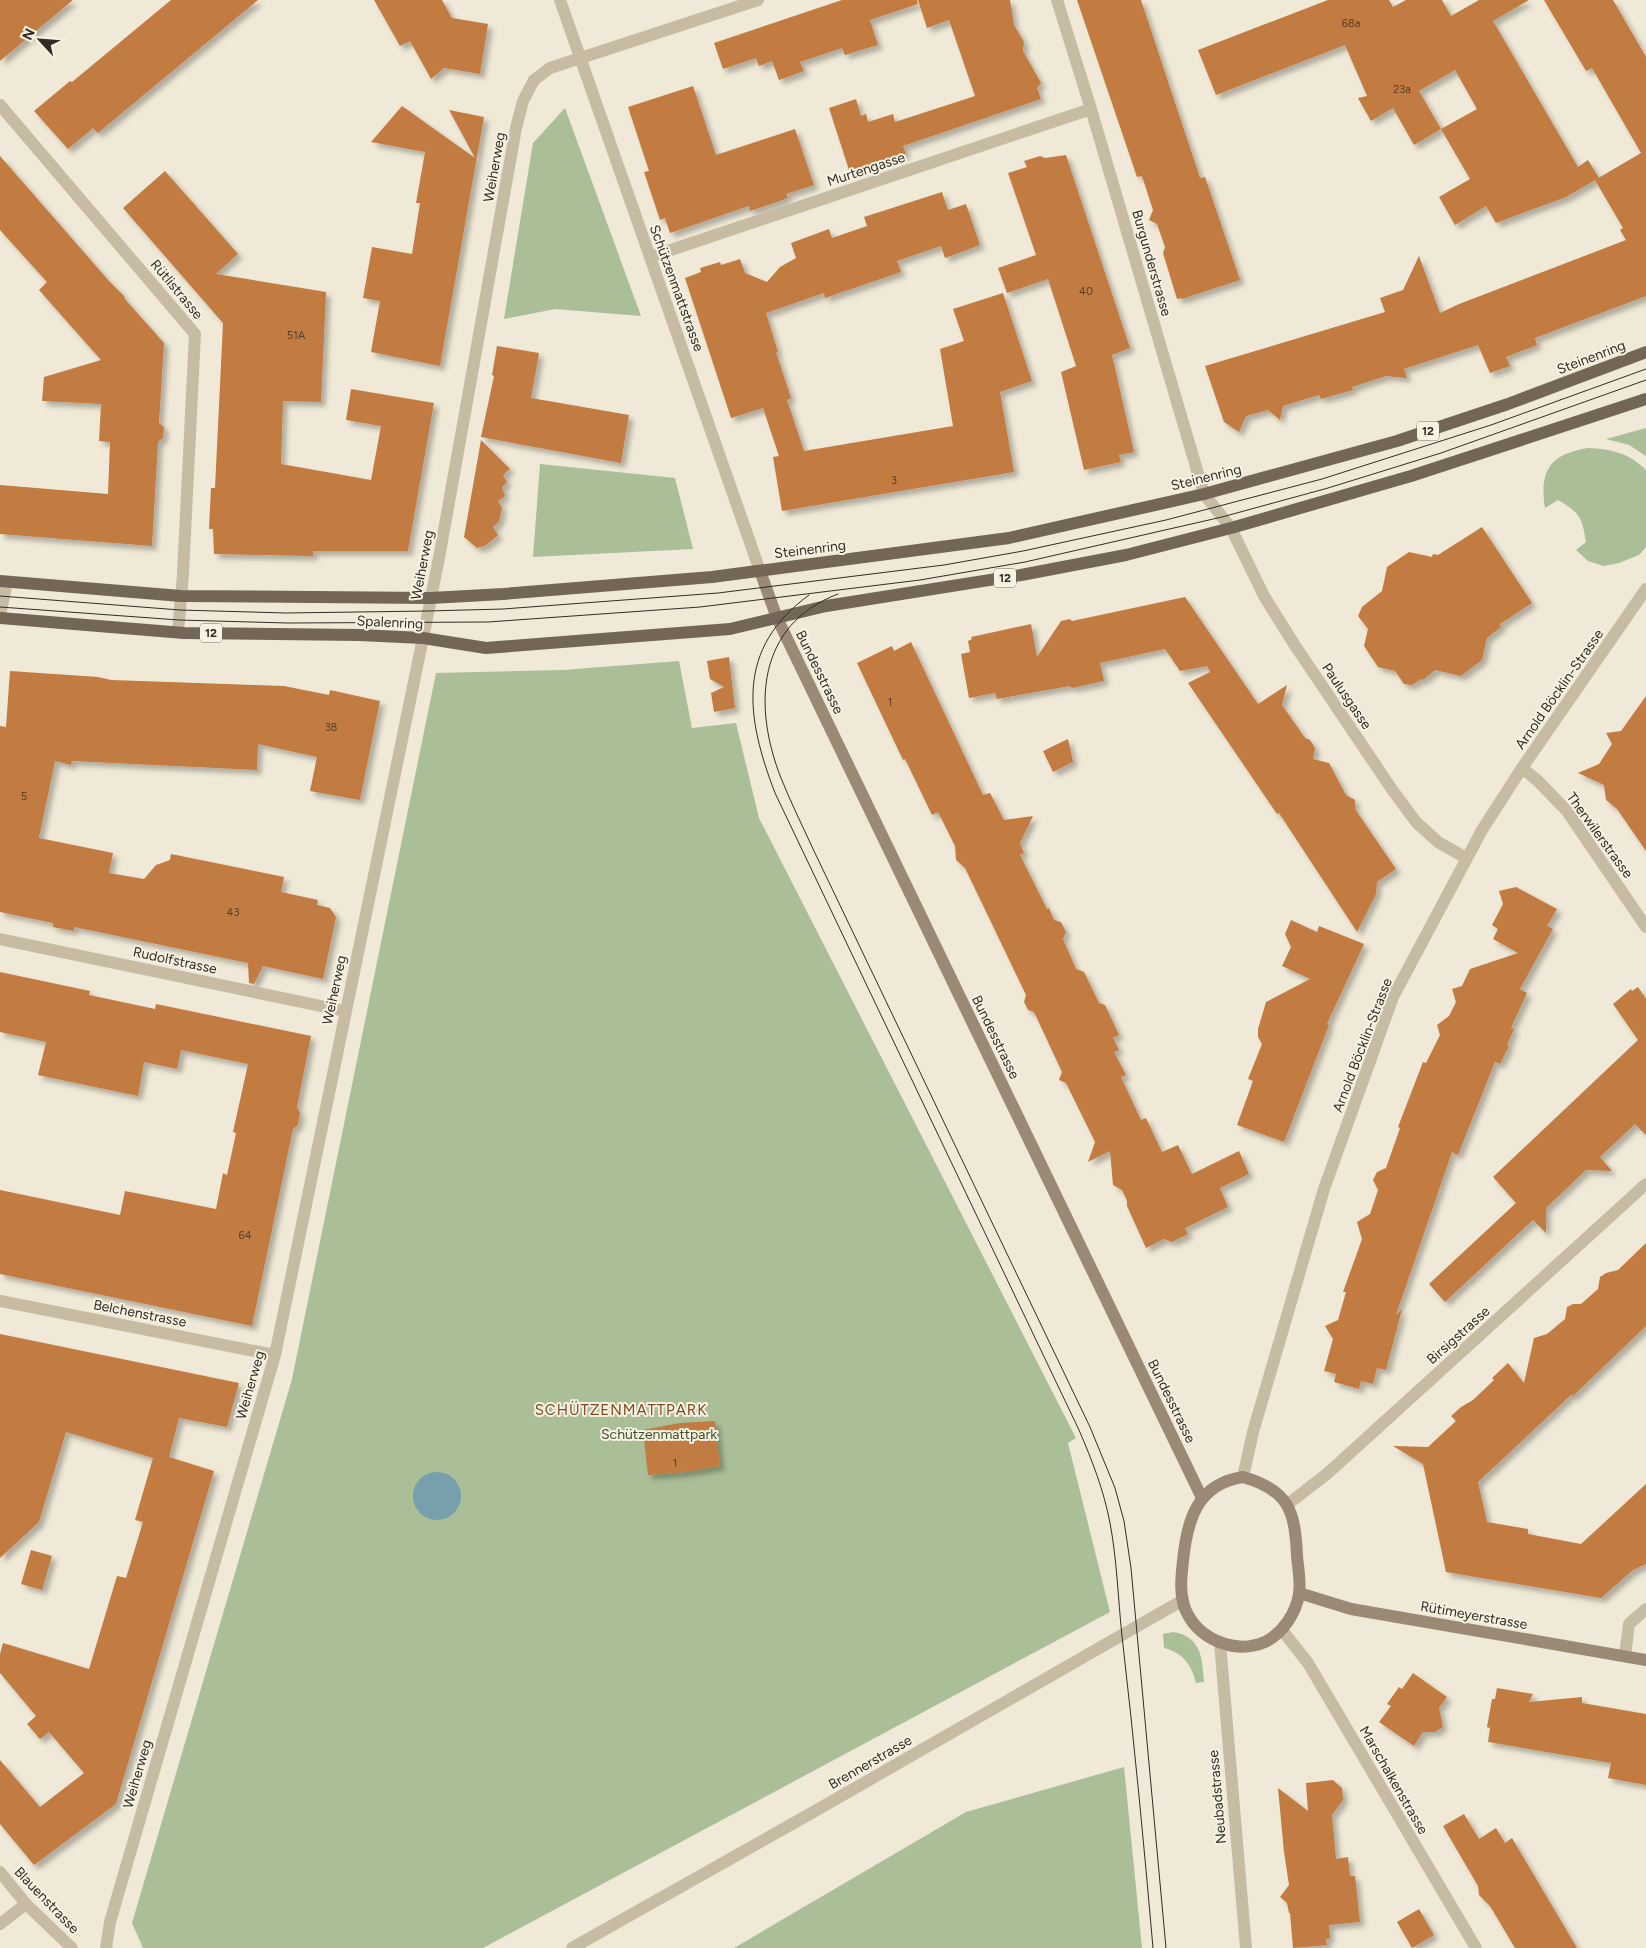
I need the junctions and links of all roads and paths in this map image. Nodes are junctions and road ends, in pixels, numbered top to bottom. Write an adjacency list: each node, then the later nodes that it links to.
1 (560, 0): 4 (street, Schützenmattstrasse)
2 (758, 0): 4 (street, Weiherweg)
3 (1056, 0): 6 (street, Burgunderstrasse)
4 (581, 59): 7 (street, Schützenmattstrasse); 17 (street, Weiherweg)
5 (0, 105): 16 (street, Rütlistrasse)
6 (1091, 109): 7 (street, Murtengasse); 10 (street, Burgunderstrasse)
7 (650, 257): 12 (street, Schützenmattstrasse)
8 (1646, 352): 10 (main road, Steinenring / 12)
9 (1646, 399): 11 (main road, 12)
10 (1204, 494): 11 (street, Burgunderstrasse); 12 (main road, Steinenring / 12)
11 (1231, 528): 19 (main road, 12); 23 (street, Paulusgasse)
12 (760, 571): 14 (main road, Schützenmattstrasse); 17 (main road, Spalenring / 12)
13 (4, 581): 16 (main road, Spalenring / 12); 18 (street)
14 (765, 587): 19 (main road, Bundesstrasse)
15 (1646, 589): 22 (street, Arnold Böcklin-Strasse)
16 (181, 596): 17 (main road, Spalenring / 12); 20 (street, Rütlistrasse)
17 (431, 598): 21 (street, Weiherweg)
18 (0, 617): 20 (main road, Spalenring / 12)
19 (777, 618): 21 (main road, Spalenring / 12); 31 (main road, Bundesstrasse)
20 (178, 632): 21 (main road, Spalenring / 12)
21 (423, 638): 26 (street, Weiherweg)
22 (1522, 768): 23 (street, Arnold Böcklin-Strasse); 24 (street, Therwilerstrasse)
23 (1466, 858): 30 (street, Arnold Böcklin-Strasse)
24 (1646, 927)
25 (0, 939): 26 (street, Rudolfstrasse)
26 (345, 1011): 29 (street, Weiherweg)
27 (1646, 1184): 32 (street, Birsigstrasse)
28 (0, 1301): 29 (street, Belchenstrasse)
29 (274, 1355): 44 (street, Weiherweg)
30 (1243, 1477): 31 (main road); 32 (main road)
31 (1202, 1498): 34 (main road)
32 (1288, 1504): 33 (main road)
33 (1299, 1593): 36 (main road); 38 (main road, Rütimeyerstrasse)
34 (1182, 1600): 37 (main road); 45 (street, Brennerstrasse)
35 (1646, 1609): 38 (street)
36 (1282, 1630): 37 (main road); 47 (street, Marschalkenstrasse)
37 (1220, 1643): 46 (street, Neubadstrasse)
38 (1625, 1656): 39 (main road, Rütimeyerstrasse)
39 (1646, 1660)
40 (0, 1872): 41 (street, Blauenstrasse)
41 (26, 1904): 42 (street); 43 (street, Blauenstrasse)
42 (0, 1924)
43 (72, 1948)
44 (106, 1948)
45 (572, 1948)
46 (1246, 1948)
47 (1476, 1948)

